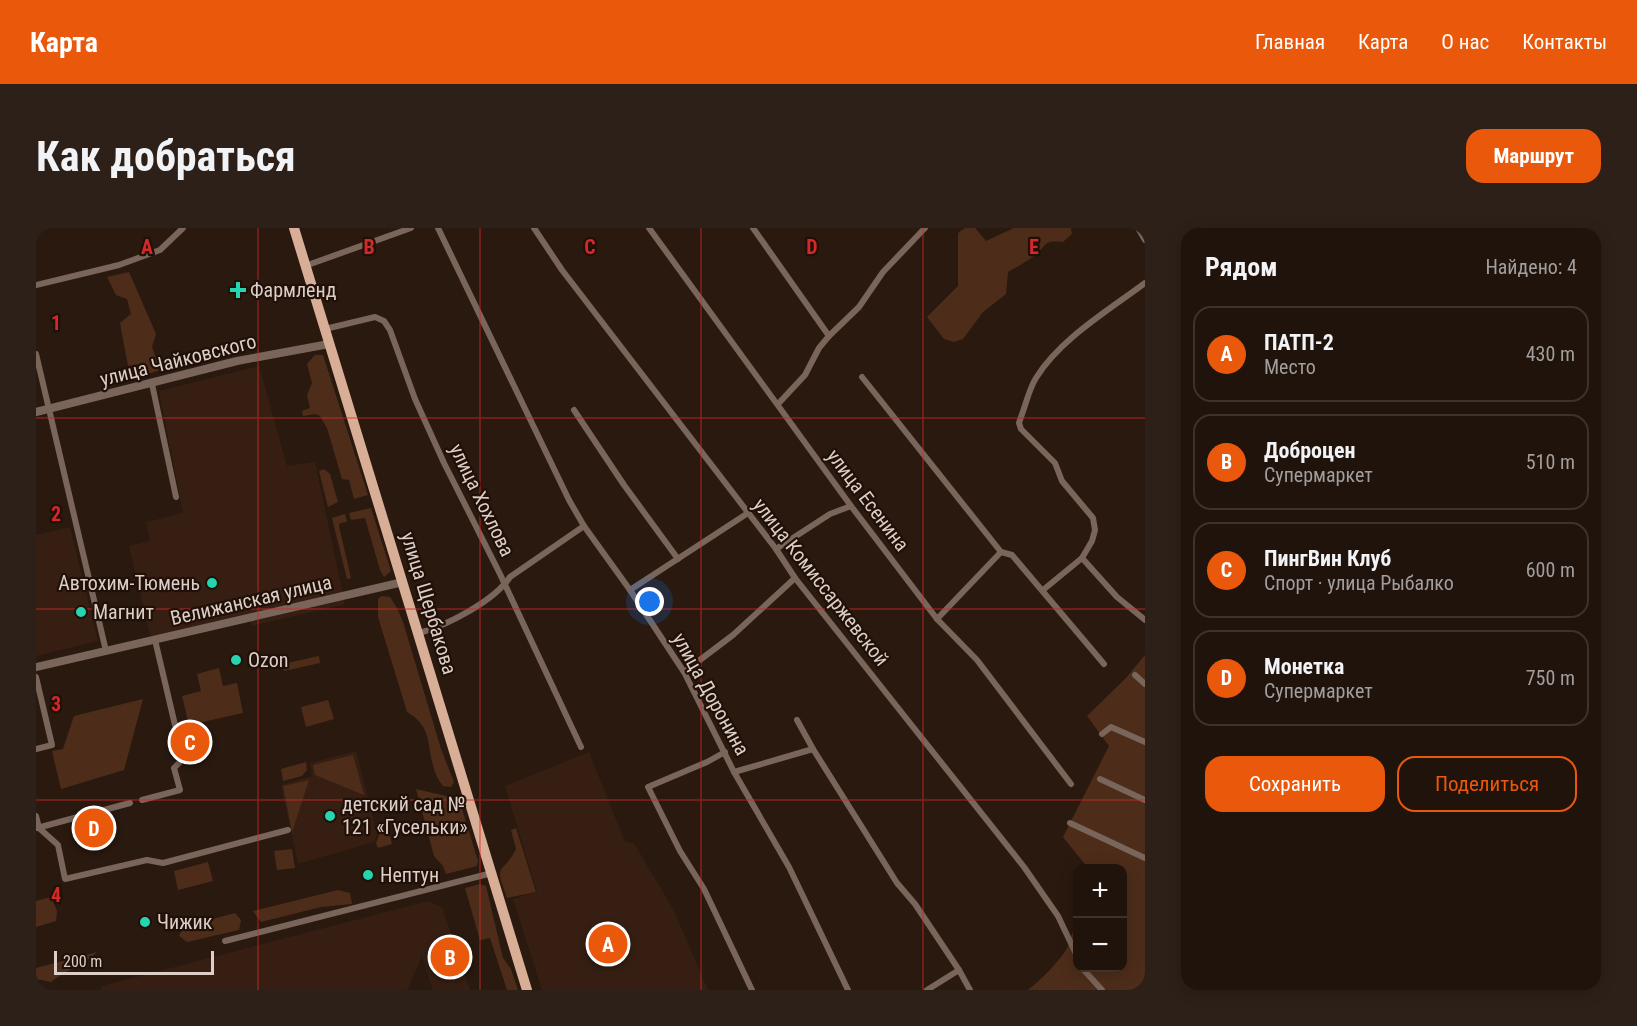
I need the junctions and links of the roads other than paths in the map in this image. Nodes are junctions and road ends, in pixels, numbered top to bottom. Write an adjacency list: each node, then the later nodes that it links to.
1 (183, 228): 13 (street)
2 (294, 228): 11 (main road, улица Щербакова)
3 (411, 228): 11 (street)
4 (438, 228): 27 (street, улица Доронина)
5 (534, 228): 26 (street, улица Комиссаржевской)
6 (649, 228): 20 (street, улица Есенина)
7 (753, 228): 15 (street)
8 (925, 228): 15 (street)
9 (1138, 228): 10 (street)
10 (1145, 240)
11 (305, 266): 14 (main road, улица Щербакова)
12 (1145, 283): 30 (street)
13 (36, 285)
14 (325, 329): 16 (main road, улица Щербакова); 34 (street, улица Хохлова)
15 (829, 336): 20 (street)
16 (329, 344): 19 (street, улица Чайковского); 33 (main road, улица Щербакова)
17 (36, 354): 21 (street)
18 (862, 377): 29 (street)
19 (152, 384): 21 (street, улица Чайковского); 24 (street)
20 (778, 404): 25 (street, улица Есенина)
21 (49, 409): 23 (street, улица Чайковского); 41 (street)
22 (574, 410): 31 (street)
23 (36, 412)
24 (176, 497)
25 (851, 506): 28 (street); 37 (street, улица Есенина)
26 (748, 513): 28 (street, улица Комиссаржевской); 31 (street)
27 (584, 526): 34 (street); 35 (street, улица Доронина)
28 (776, 549): 32 (street, улица Комиссаржевской)
29 (1001, 552): 36 (street); 37 (street)
30 (1082, 558): 36 (street); 38 (street)
31 (678, 559): 35 (street)
32 (795, 578): 44 (street); 68 (street, улица Комиссаржевской)
33 (403, 582): 39 (main road, улица Щербакова); 40 (street, Велижанская улица)
34 (505, 585): 39 (street); 51 (street, улица Хохлова)
35 (630, 590): 44 (street, улица Доронина)
36 (1043, 590): 42 (street)
37 (937, 619): 57 (street, улица Есенина)
38 (1145, 620)
39 (419, 633): 66 (main road, улица Щербакова)
40 (155, 640): 41 (street, Велижанская улица); 58 (street)
41 (106, 651): 43 (street, Велижанская улица)
42 (1104, 664)
43 (36, 668)
44 (684, 672): 54 (street, улица Доронина)
45 (1135, 675): 47 (street)
46 (36, 677): 52 (street)
47 (1145, 684)
48 (797, 720): 53 (street)
49 (1102, 734): 50 (street)
50 (1145, 742)
51 (581, 747)
52 (36, 749)
53 (813, 749): 55 (street); 69 (street)
54 (724, 753): 55 (street, улица Доронина); 72 (street)
55 (735, 772): 73 (street, улица Доронина)
56 (1100, 779): 59 (street)
57 (1071, 784)
58 (142, 800)
59 (1145, 800)
60 (130, 803): 63 (street)
61 (36, 816): 63 (street)
62 (1071, 823): 65 (street)
63 (37, 828): 64 (street)
64 (288, 830)
65 (1145, 858)
66 (492, 873): 67 (street); 71 (main road, улица Щербакова)
67 (225, 941)
68 (1073, 949)
69 (959, 970): 74 (street); 75 (street)
70 (1086, 972): 76 (street)
71 (527, 990)
72 (752, 990)
73 (848, 990)
74 (927, 990)
75 (970, 990)
76 (1102, 990)

